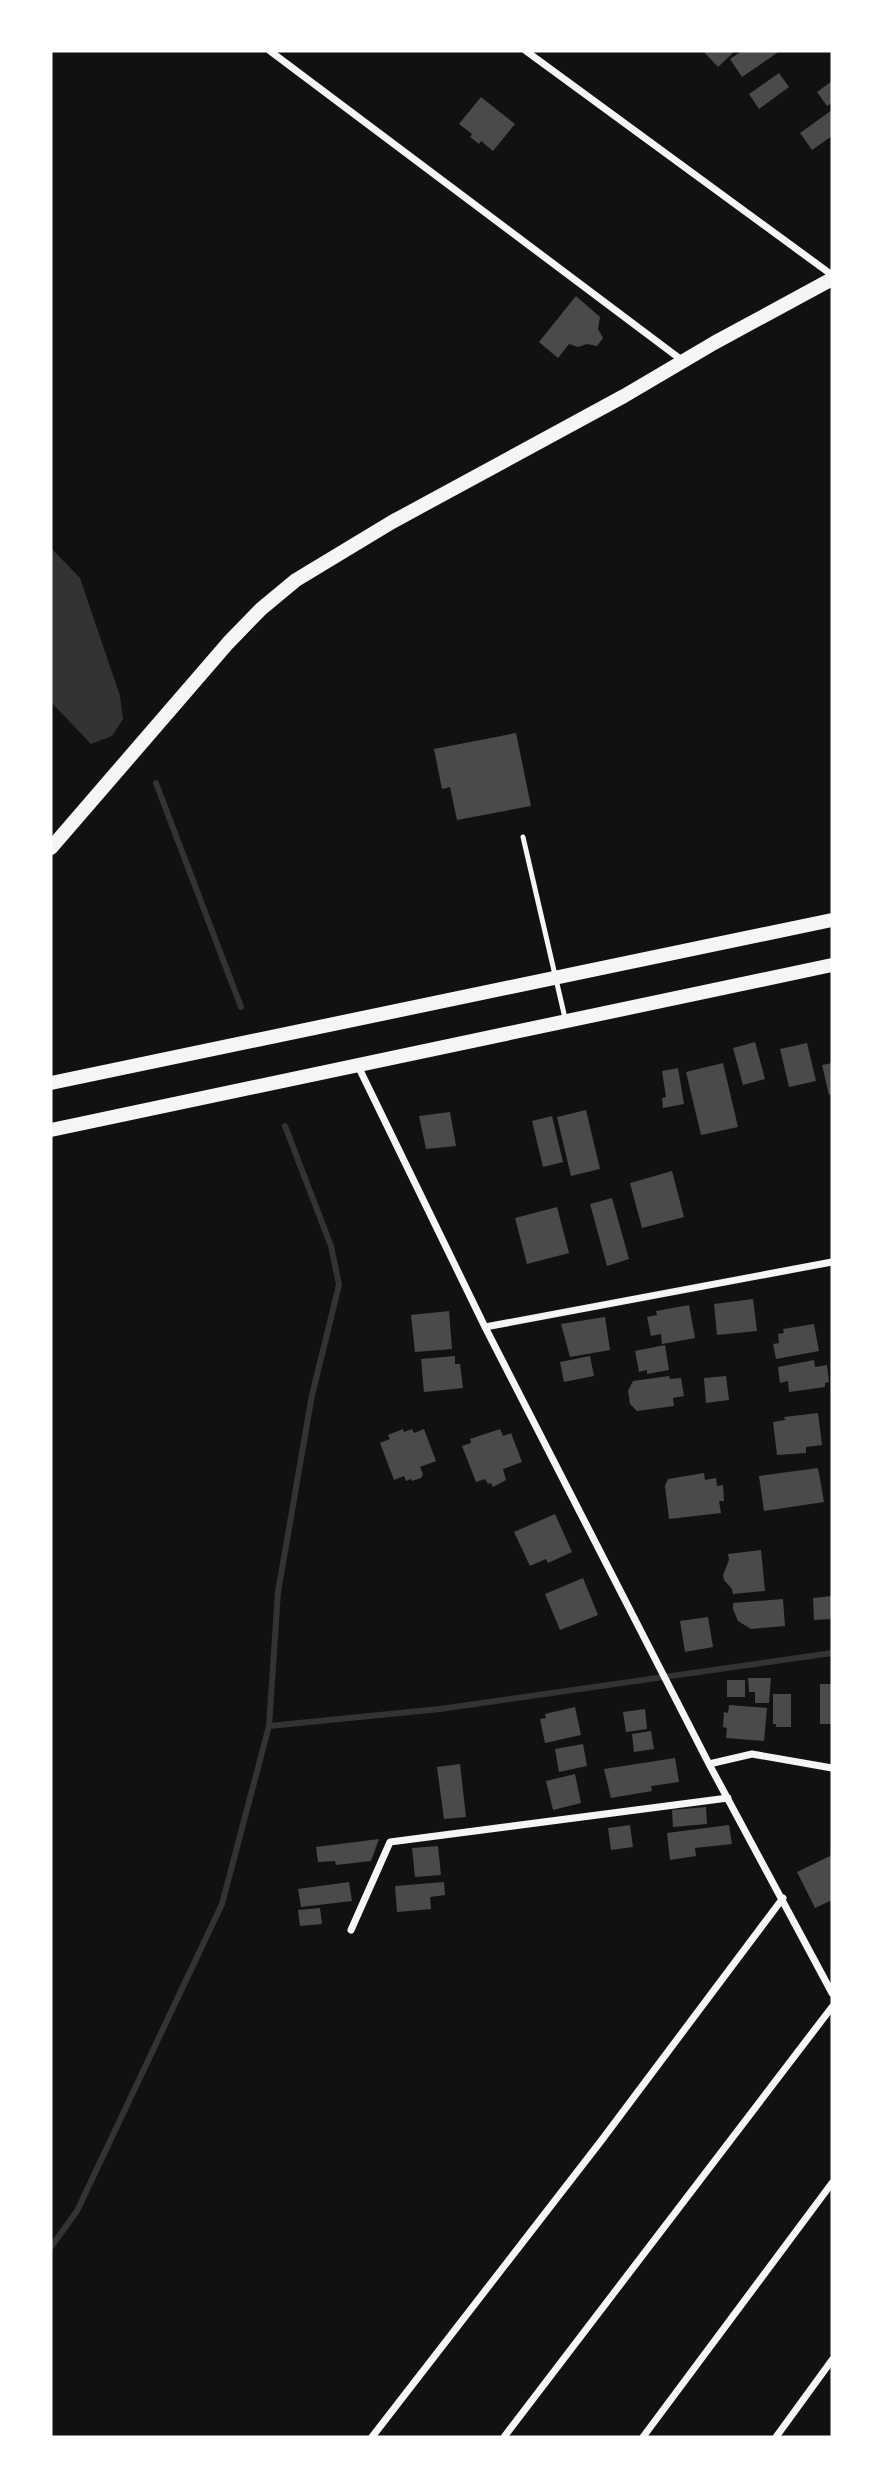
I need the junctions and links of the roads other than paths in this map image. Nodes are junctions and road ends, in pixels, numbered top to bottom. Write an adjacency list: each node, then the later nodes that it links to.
1 (270, 51): 4 (street)
2 (526, 51): 3 (street)
3 (832, 277): 4 (main road)
4 (683, 361): 6 (main road)
5 (523, 837): 9 (lane)
6 (51, 848)
7 (832, 920): 9 (main road)
8 (832, 965): 10 (main road)
9 (556, 978): 10 (lane); 12 (main road)
10 (565, 1021): 11 (main road)
11 (358, 1065): 13 (main road); 15 (street)
12 (51, 1083)
13 (51, 1130)
14 (832, 1262): 15 (street)
15 (485, 1327): 16 (street)
16 (709, 1764): 17 (street); 18 (street)
17 (832, 1768)
18 (728, 1798): 19 (street); 20 (street)
19 (783, 1899): 21 (street); 25 (street)
20 (351, 1930)
21 (832, 1993)
22 (832, 2007): 26 (street)
23 (832, 2183): 27 (street)
24 (832, 2360): 28 (street)
25 (372, 2437)
26 (504, 2437)
27 (643, 2437)
28 (776, 2437)

